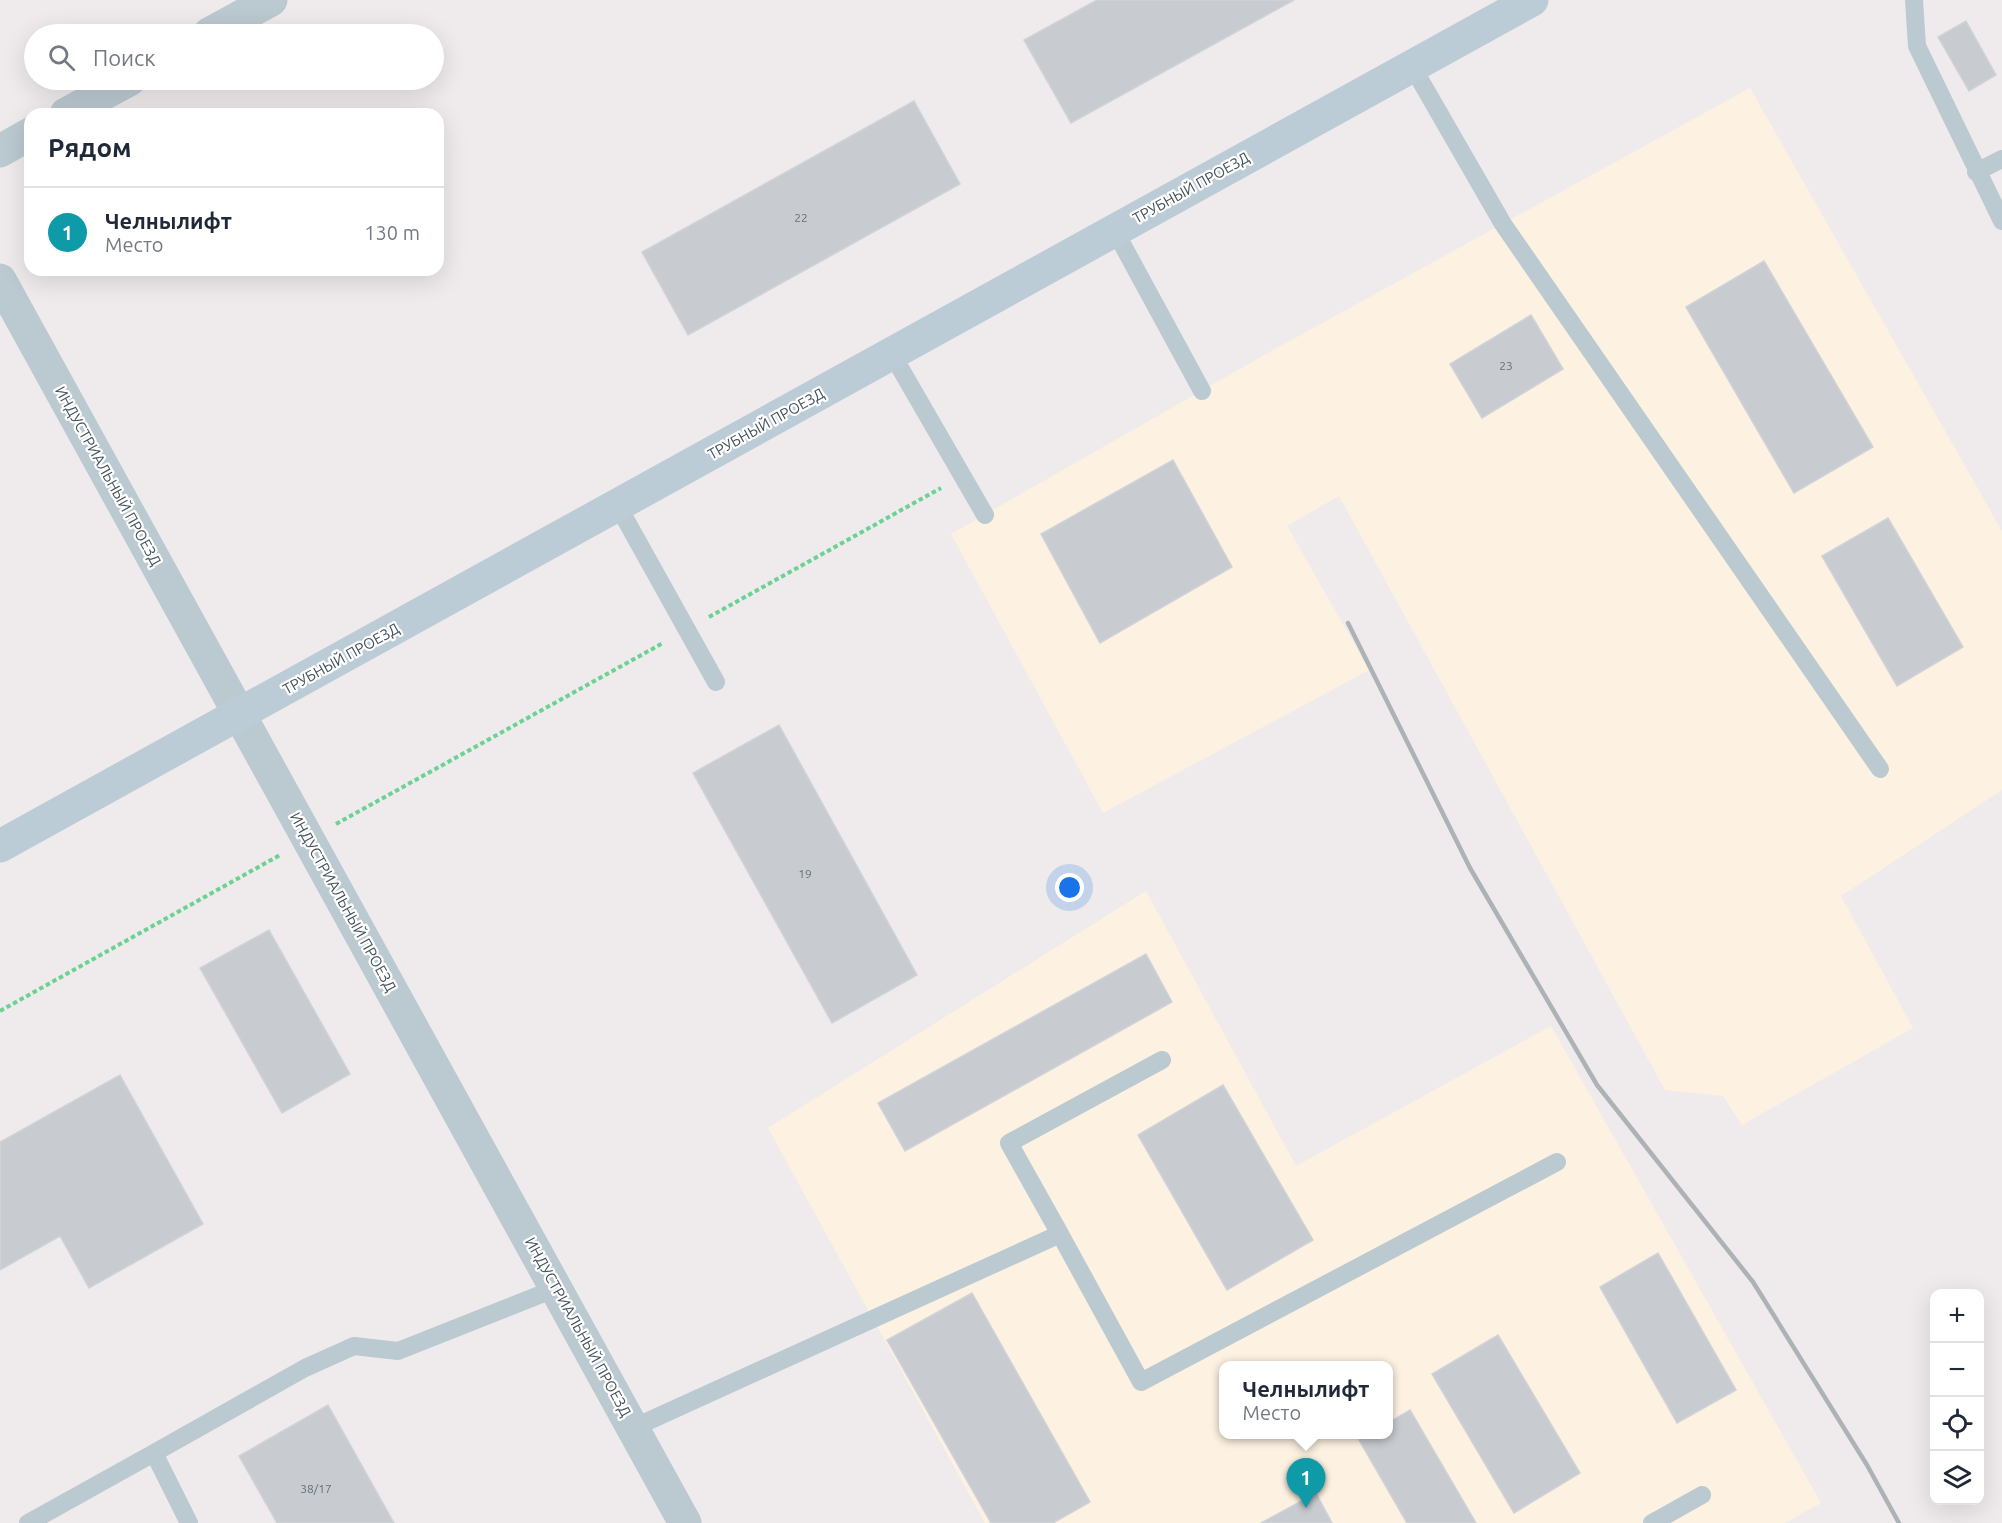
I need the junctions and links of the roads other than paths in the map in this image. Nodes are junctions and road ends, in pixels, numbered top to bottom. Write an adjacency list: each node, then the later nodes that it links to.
1 (272, 0): 4 (street)
2 (1532, 0): 5 (street, ТРУБНЫЙ ПРОЕЗД)
3 (1914, 0): 11 (lane)
4 (228, 24)
5 (1412, 66): 13 (street, ТРУБНЫЙ ПРОЕЗД); 21 (lane)
6 (110, 90): 7 (street)
7 (77, 108)
8 (24, 137): 9 (street)
9 (0, 151)
10 (2002, 159): 11 (lane)
11 (1976, 172): 12 (lane)
12 (2002, 221)
13 (1115, 231): 15 (street, ТРУБНЫЙ ПРОЕЗД); 16 (lane)
14 (0, 280): 20 (street, ИНДУСТРИАЛЬНЫЙ ПРОЕЗД)
15 (892, 354): 17 (street, ТРУБНЫЙ ПРОЕЗД); 18 (lane)
16 (1202, 391)
17 (618, 506): 19 (lane); 20 (street, ТРУБНЫЙ ПРОЕЗД)
18 (985, 515)
19 (716, 682)
20 (239, 714): 22 (street, ТРУБНЫЙ ПРОЕЗД); 26 (street, ИНДУСТРИАЛЬНЫЙ ПРОЕЗД)
21 (1880, 769)
22 (0, 846)
23 (1162, 1060): 25 (lane)
24 (1557, 1162): 25 (lane)
25 (1060, 1234): 27 (lane)
26 (557, 1288): 27 (street, ИНДУСТРИАЛЬНЫЙ ПРОЕЗД); 28 (lane)
27 (633, 1428): 32 (street, ИНДУСТРИАЛЬНЫЙ ПРОЕЗД)
28 (154, 1453): 30 (lane); 31 (lane)
29 (1702, 1495): 33 (lane)
30 (28, 1523)
31 (189, 1523)
32 (685, 1523)
33 (1652, 1523)

